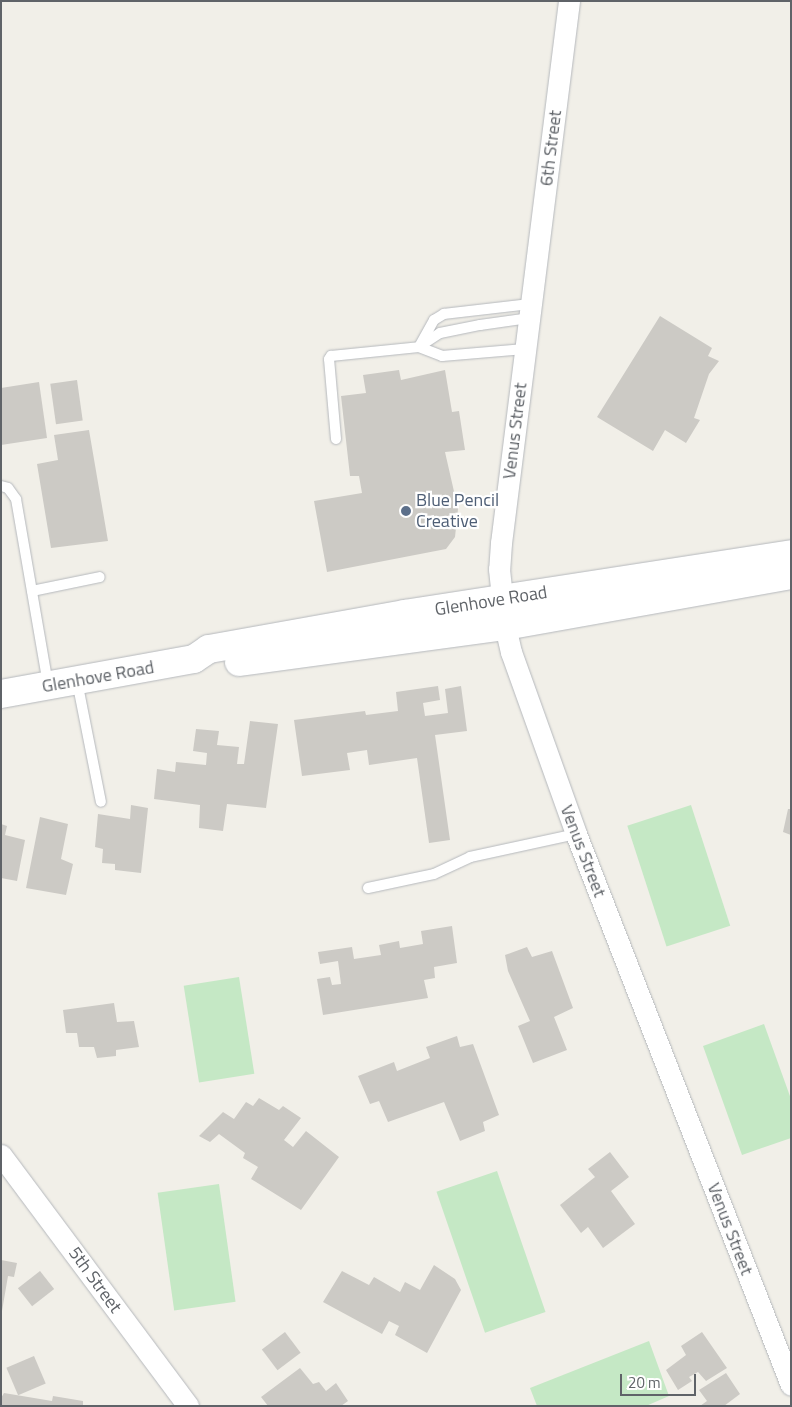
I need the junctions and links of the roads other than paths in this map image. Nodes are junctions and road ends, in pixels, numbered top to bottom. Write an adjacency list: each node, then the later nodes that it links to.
1 (569, 1): 2 (street, 6th Street)
2 (531, 306): 3 (lane); 3 (lane); 4 (street, Venus Street)
3 (419, 347): 4 (lane); 5 (lane)
4 (525, 349): 11 (street, Venus Street)
5 (336, 440)
6 (1, 486): 10 (lane)
7 (791, 554): 11 (main road, Glenhove Road)
8 (791, 575): 12 (main road, Glenhove Road)
9 (100, 577): 10 (lane)
10 (32, 591): 15 (lane)
11 (501, 599): 12 (street, Venus Street); 13 (main road, Glenhove Road)
12 (504, 626): 13 (main road, Glenhove Road); 18 (street, Venus Street)
13 (194, 659): 14 (main road, Glenhove Road)
14 (77, 681): 15 (main road, Glenhove Road); 17 (lane)
15 (48, 686): 16 (main road, Glenhove Road)
16 (1, 694)
17 (101, 802)
18 (576, 834): 19 (lane); 21 (street, Venus Street)
19 (368, 888)
20 (1, 1155): 22 (street, 5th Street)
21 (791, 1384)
22 (188, 1406)

